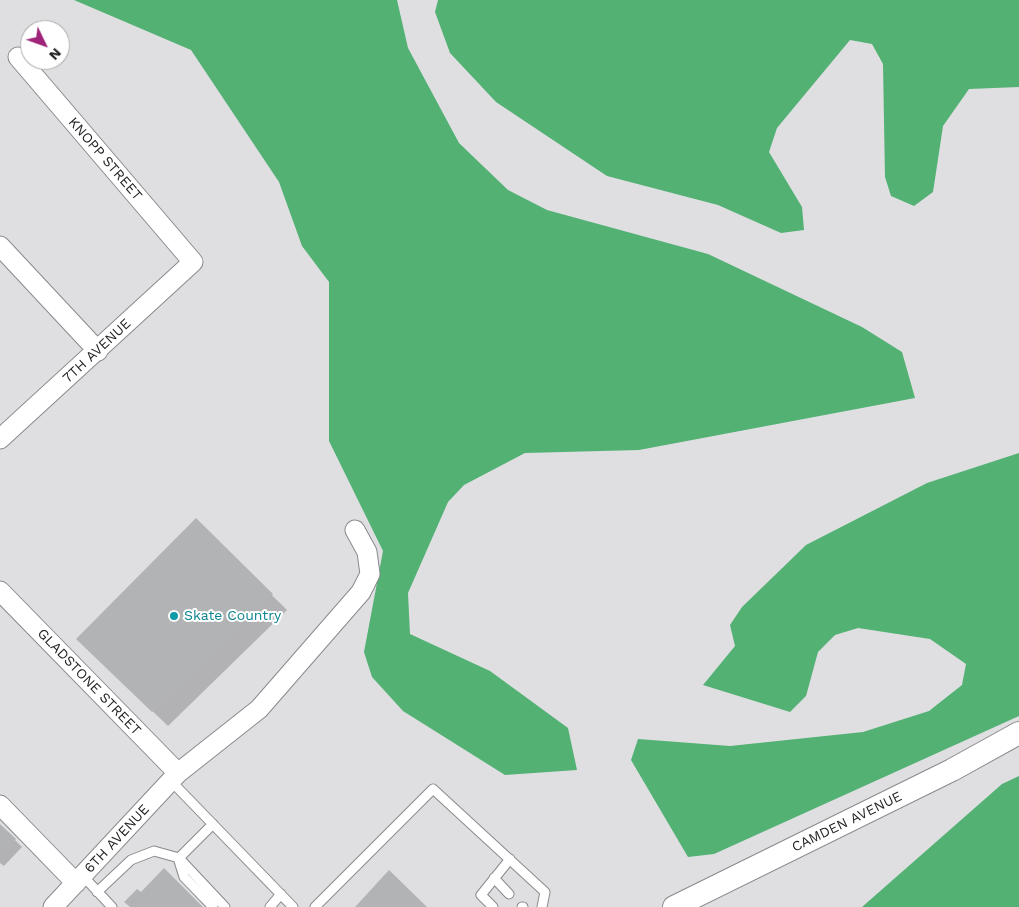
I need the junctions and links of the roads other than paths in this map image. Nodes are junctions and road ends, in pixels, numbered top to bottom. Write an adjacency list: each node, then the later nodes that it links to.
1 (18, 57): 3 (street, KNOPP STREET)
2 (0, 246): 4 (street)
3 (193, 262): 4 (street, 7TH AVENUE)
4 (98, 351): 5 (street, 7TH AVENUE)
5 (0, 440)
6 (355, 530): 9 (street, 6TH AVENUE)
7 (0, 591): 9 (street, GLADSTONE STREET)
8 (1019, 733): 28 (street, CAMDEN AVENUE)
9 (177, 775): 11 (lane); 15 (street, 6TH AVENUE)
10 (0, 805): 15 (street)
11 (213, 824): 12 (lane); 17 (lane)
12 (179, 858): 16 (lane); 21 (lane); 22 (lane)
13 (510, 859): 14 (lane); 25 (lane); 27 (lane)
14 (494, 878): 18 (lane); 26 (lane)
15 (79, 879): 16 (lane); 19 (street, 6TH AVENUE)
16 (97, 892): 20 (lane)
17 (280, 894): 23 (lane); 24 (lane)
18 (509, 894)
19 (53, 907)
20 (112, 907)
21 (212, 907)
22 (225, 907)
23 (270, 907)
24 (293, 907)
25 (315, 907)
26 (493, 907)
27 (542, 907)
28 (674, 907)

